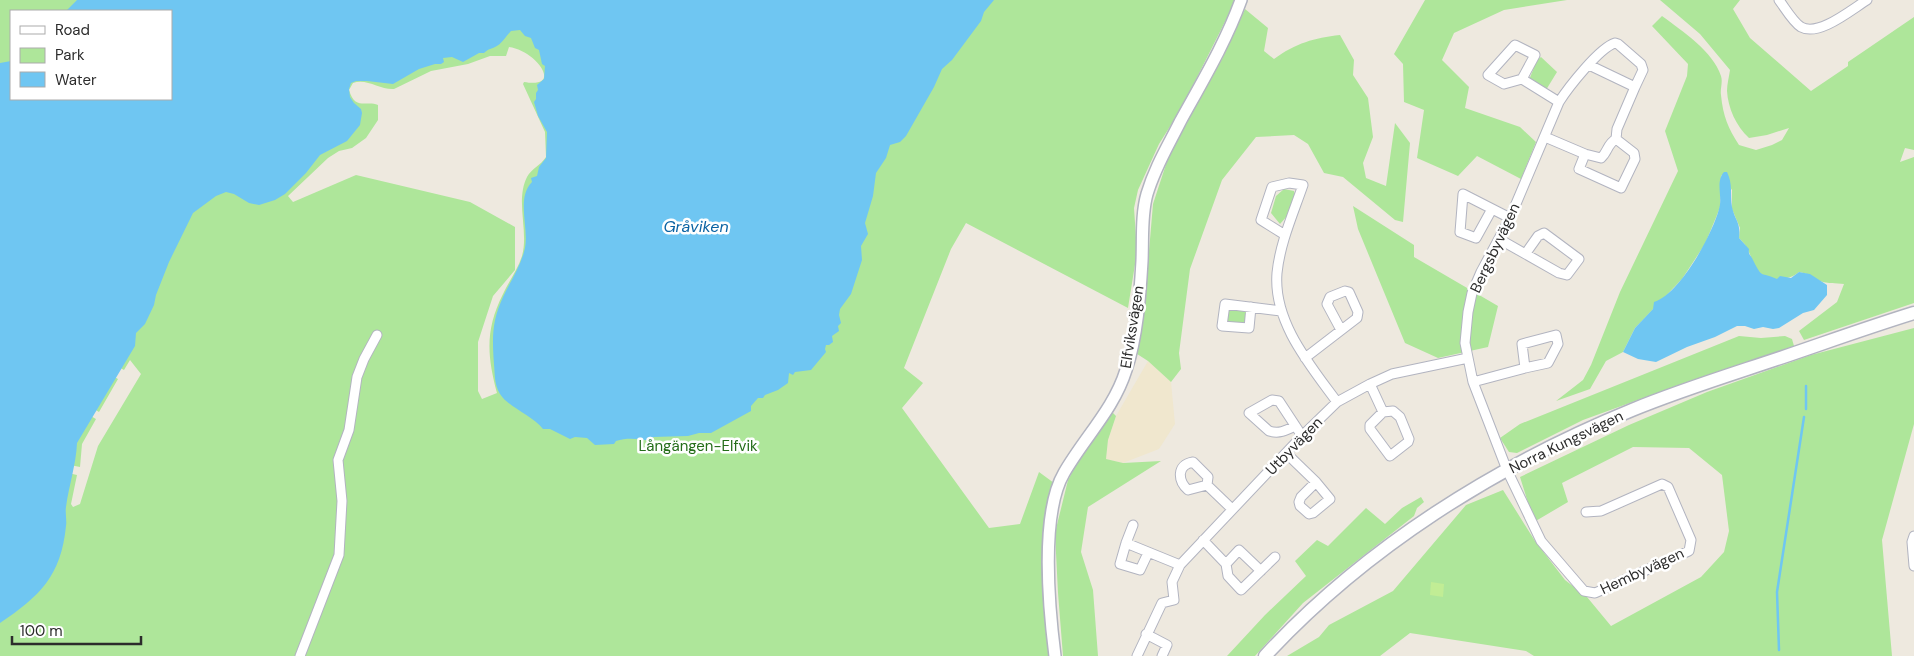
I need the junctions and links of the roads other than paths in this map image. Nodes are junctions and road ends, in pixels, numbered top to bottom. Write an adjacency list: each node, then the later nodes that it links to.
1 (1241, 0): 48 (street, Elfviksvägen)
2 (1779, 0): 3 (street)
3 (1867, 0)
4 (1589, 65): 6 (street); 6 (street, Bergsbyvägen); 7 (street, Bergsbyvägen)
5 (1522, 79): 5 (street); 7 (street)
6 (1635, 87): 9 (street)
7 (1558, 102): 8 (street, Bergsbyvägen)
8 (1545, 137): 10 (street); 12 (street, Bergsbyvägen)
9 (1616, 140): 10 (street); 10 (street)
10 (1585, 154)
11 (1492, 209): 11 (street); 12 (street)
12 (1510, 218): 14 (street, Bergsbyvägen)
13 (1285, 235): 13 (street); 17 (street)
14 (1499, 239): 15 (street); 22 (street, Bergsbyvägen)
15 (1526, 253): 15 (street)
16 (1251, 306): 17 (street)
17 (1281, 311): 21 (street)
18 (1914, 313): 31 (main road, Norra Kungsvägen)
19 (1341, 330): 21 (street)
20 (377, 334): 47 (street)
21 (1305, 358): 26 (street)
22 (1468, 358): 24 (street, Bergsbyvägen); 25 (street, Utbyvägen)
23 (1525, 368): 23 (street); 24 (street)
24 (1473, 382): 31 (street, Bergsbyvägen)
25 (1370, 384): 26 (street, Utbyvägen); 27 (street)
26 (1337, 402): 29 (street, Utbyvägen)
27 (1383, 412): 27 (street)
28 (1295, 426): 28 (street); 29 (street)
29 (1302, 436): 30 (street, Utbyvägen)
30 (1286, 453): 32 (street); 34 (street, Utbyvägen)
31 (1507, 470): 35 (street, Hembyvägen); 51 (main road, Norra Kungsvägen)
32 (1316, 482)
33 (1207, 485): 34 (street)
34 (1232, 509): 38 (street, Utbyvägen)
35 (1586, 512)
36 (1133, 525): 39 (street)
37 (1914, 536): 44 (street)
38 (1203, 540): 42 (street); 43 (street, Utbyvägen)
39 (1126, 543): 40 (street); 40 (street)
40 (1148, 553): 43 (street)
41 (1275, 557): 45 (street)
42 (1226, 564): 45 (street); 45 (street)
43 (1180, 565): 46 (street, Utbyvägen)
44 (1914, 566)
45 (1261, 571)
46 (1146, 634): 49 (street); 50 (street)
47 (300, 656)
48 (1055, 656)
49 (1137, 656)
50 (1162, 656)
51 (1264, 656)

